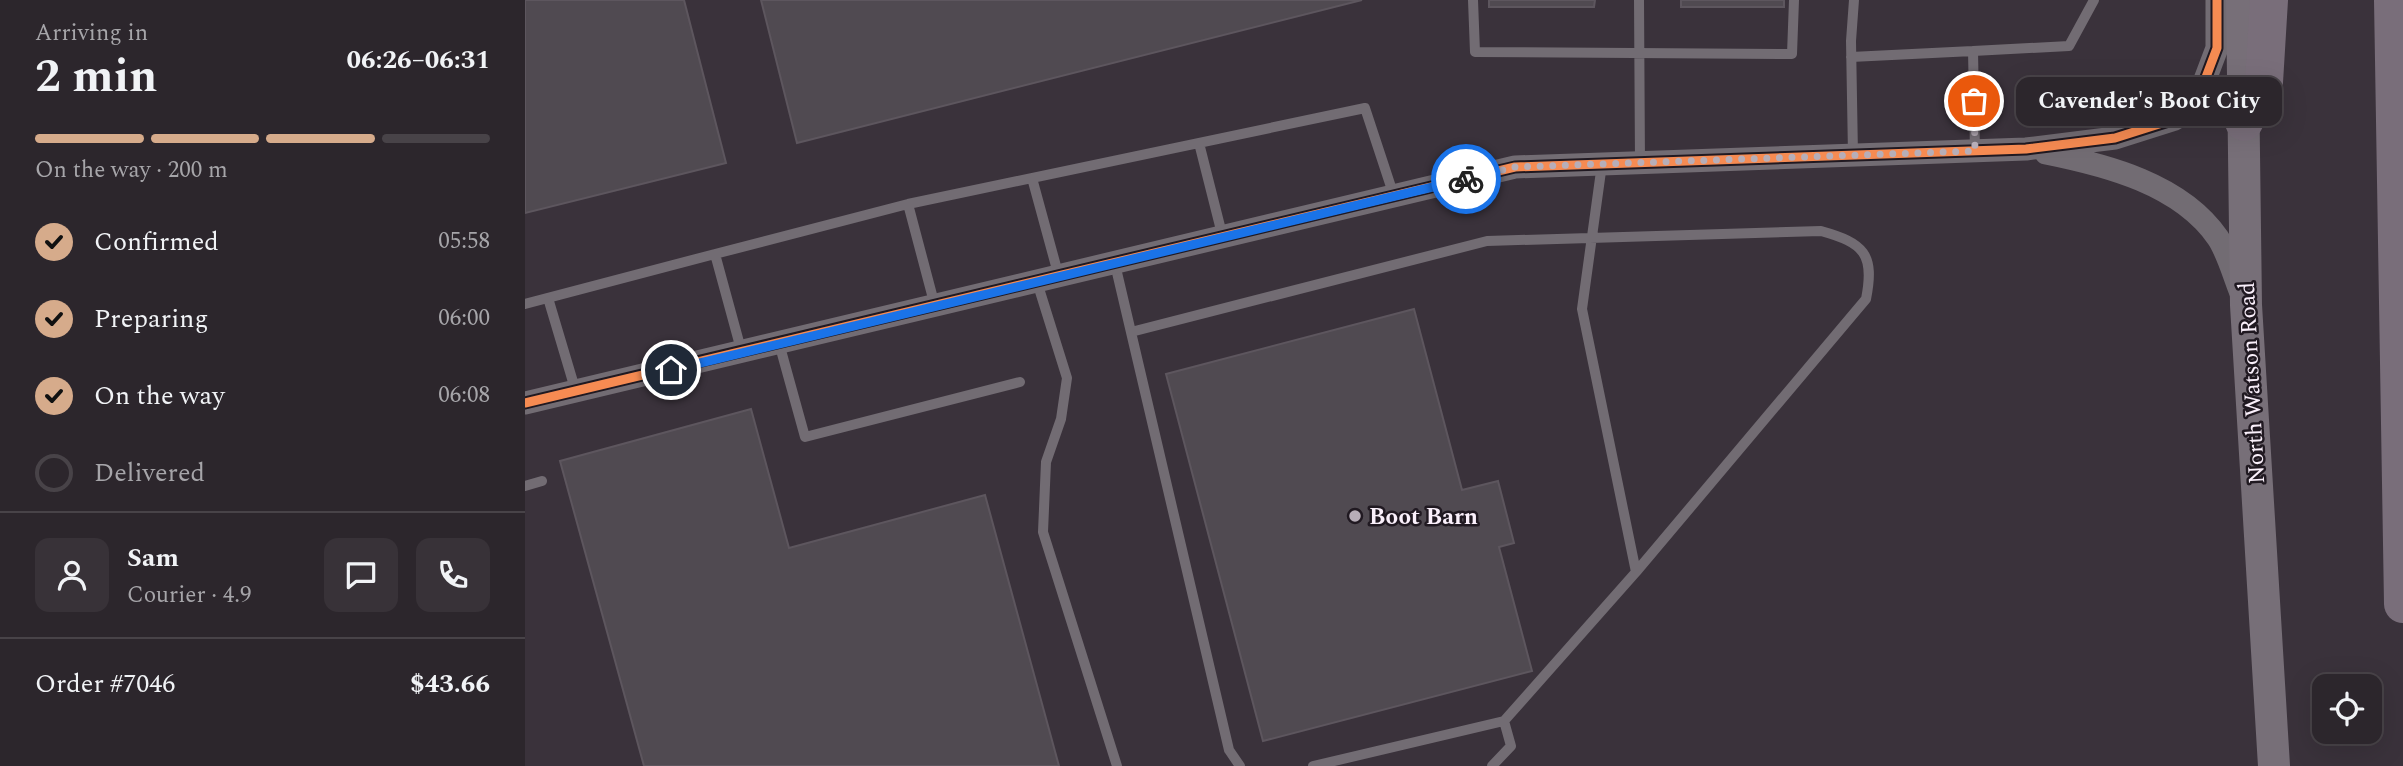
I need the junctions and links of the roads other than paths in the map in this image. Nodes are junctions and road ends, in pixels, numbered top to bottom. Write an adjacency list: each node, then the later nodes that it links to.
1 (1473, 0): 11 (lane)
2 (1639, 0): 11 (lane)
3 (1794, 0): 11 (lane)
4 (1854, 0): 12 (lane)
5 (2094, 0): 10 (lane)
6 (2217, 0): 15 (street)
7 (2242, 0): 13 (main road, North Watson Road)
8 (2269, 0): 13 (highway)
9 (2393, 0): 41 (highway)
10 (1973, 51): 12 (lane); 16 (lane)
11 (1641, 53): 18 (lane)
12 (1851, 58): 17 (lane)
13 (2244, 122): 30 (main road, North Watson Road)
14 (1199, 143): 20 (lane); 21 (lane); 24 (lane)
15 (2026, 149): 16 (street); 30 (street)
16 (1975, 151): 17 (street)
17 (1853, 155): 18 (street)
18 (1640, 163): 19 (street)
19 (1602, 164): 21 (street); 23 (lane)
20 (1032, 178): 22 (lane); 27 (lane)
21 (1394, 197): 24 (street)
22 (908, 204): 25 (lane); 31 (lane)
23 (1592, 236): 32 (lane); 40 (lane); 40 (lane)
24 (1223, 238): 26 (street)
25 (715, 254): 28 (lane); 34 (lane)
26 (1115, 264): 27 (street); 32 (lane)
27 (1048, 280): 31 (street); 43 (lane)
28 (548, 298): 29 (lane); 36 (lane)
29 (525, 304)
30 (2246, 305): 47 (main road, North Watson Road)
31 (935, 306): 33 (street)
32 (1131, 332): 44 (lane)
33 (779, 343): 34 (street); 35 (lane)
34 (742, 353): 36 (street)
35 (1020, 382)
36 (576, 392): 37 (street)
37 (525, 403)
38 (541, 481): 39 (lane)
39 (525, 486)
40 (1636, 572): 42 (lane)
41 (2403, 604)
42 (1504, 721): 45 (lane); 46 (lane)
43 (1117, 766)
44 (1240, 766)
45 (1313, 766)
46 (1492, 766)
47 (2274, 766)

